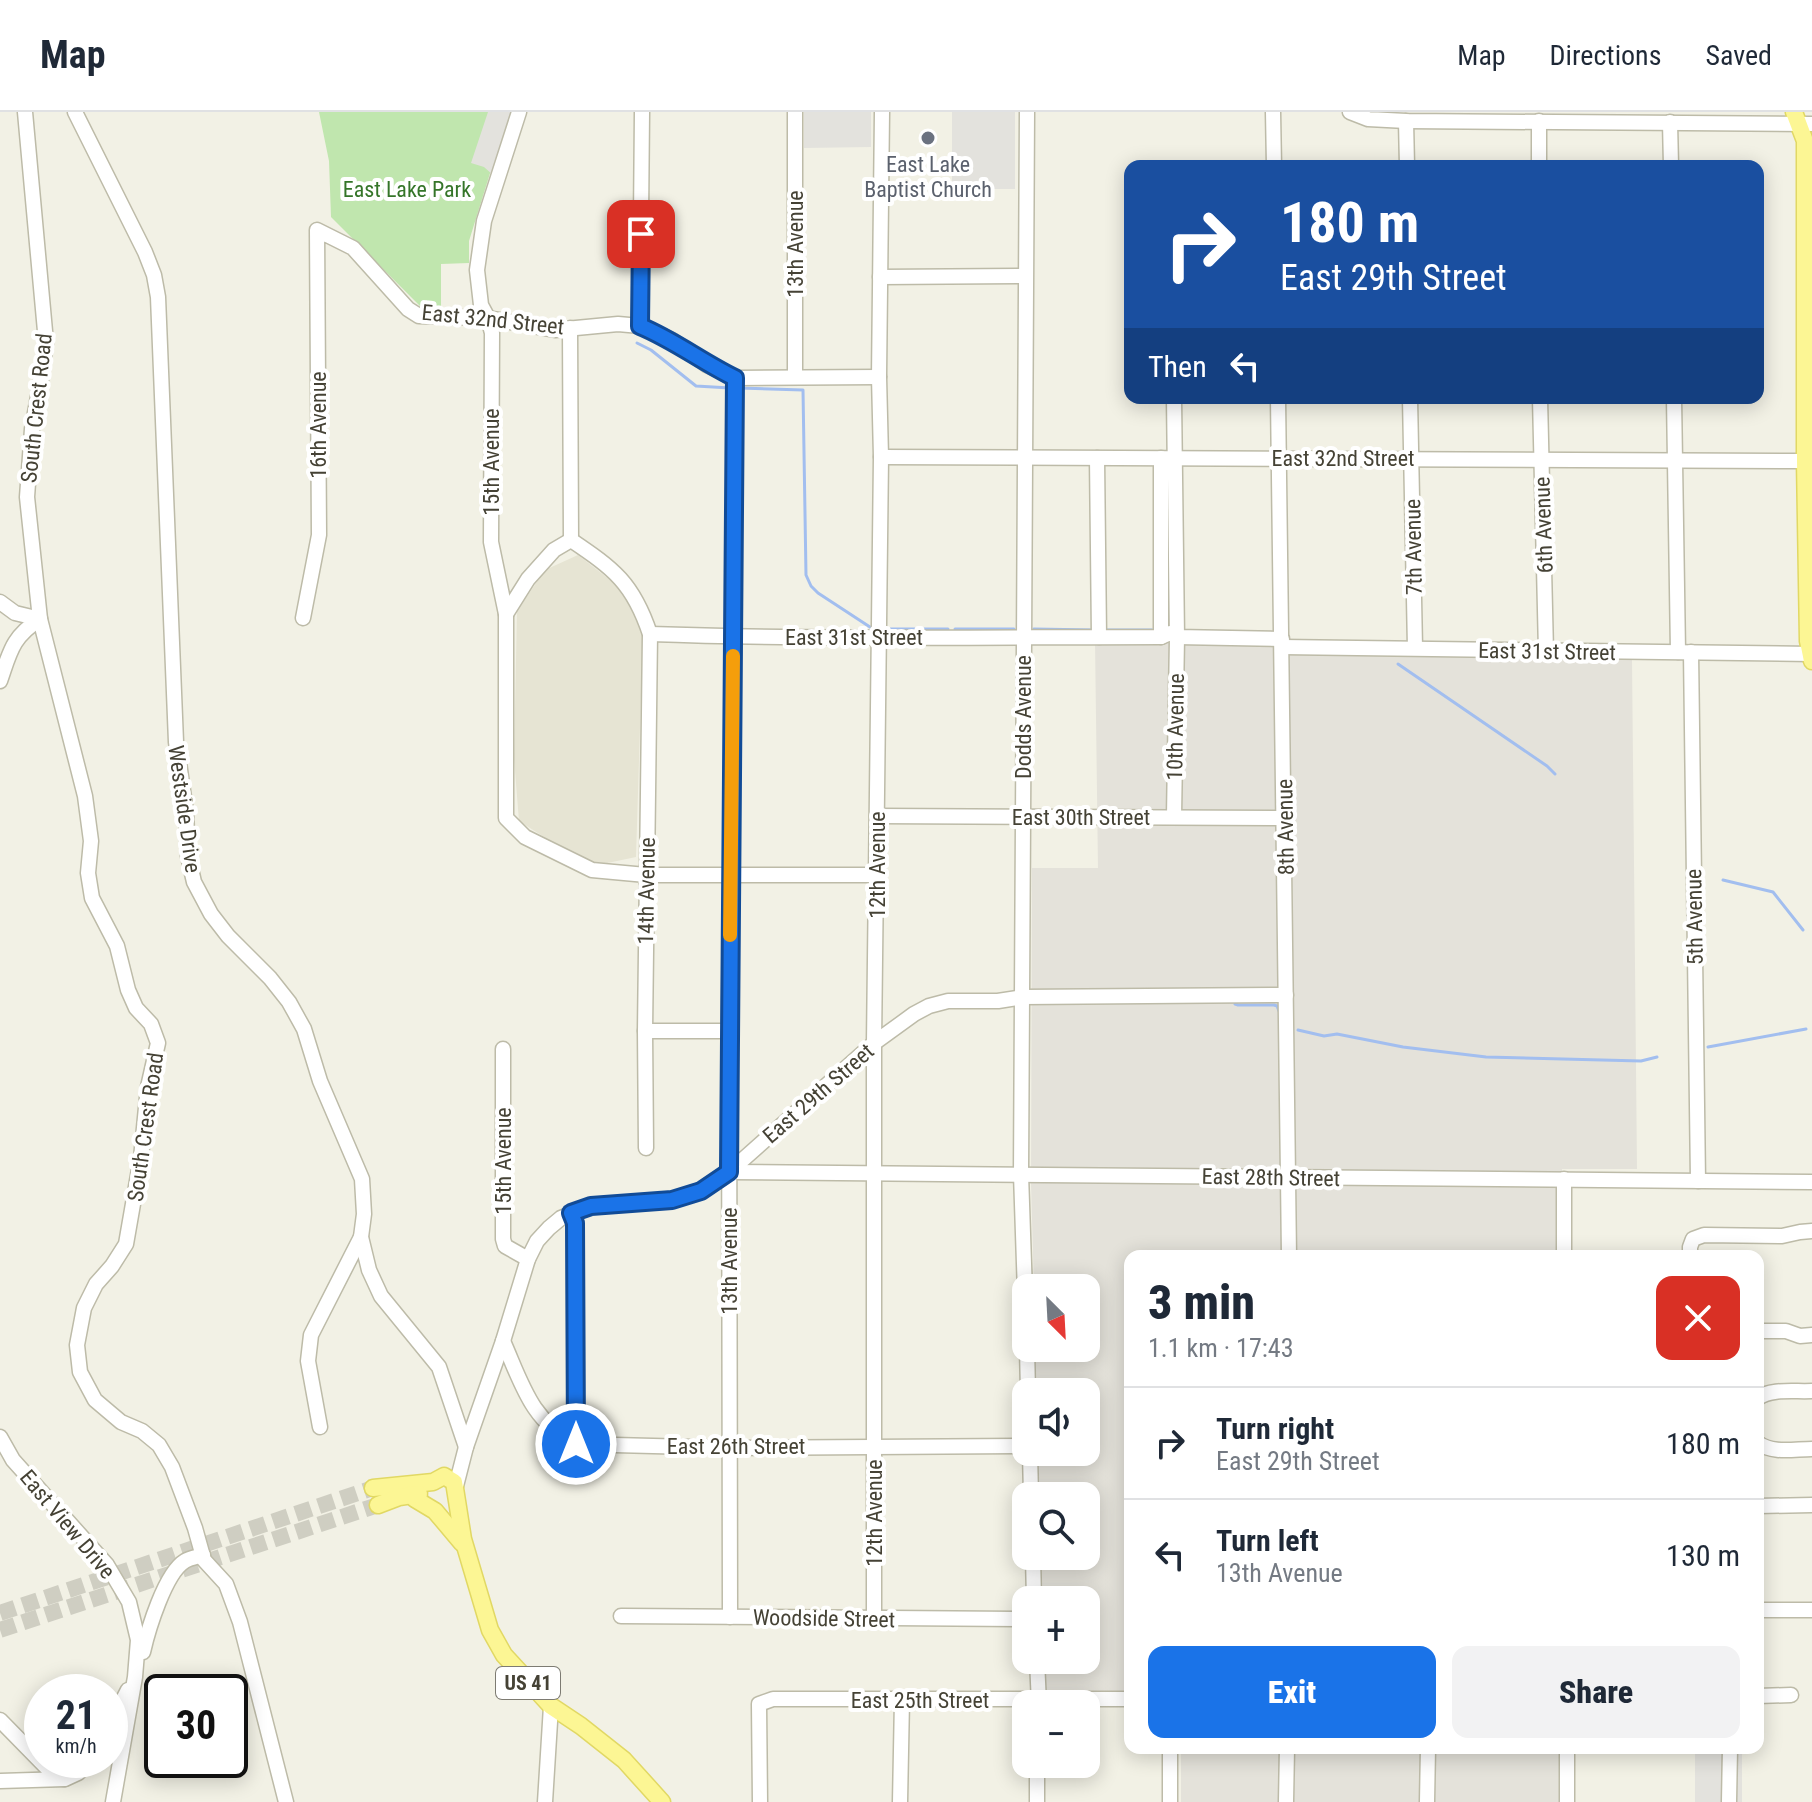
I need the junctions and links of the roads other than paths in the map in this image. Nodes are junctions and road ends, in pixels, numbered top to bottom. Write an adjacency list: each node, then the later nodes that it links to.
1 (25, 112): 49 (street, South Crest Road)
2 (75, 112): 85 (street, Westside Drive)
3 (519, 112): 24 (street, 15th Avenue)
4 (642, 112): 25 (street)
5 (795, 112): 27 (street, 13th Avenue)
6 (882, 112): 23 (street, 12th Avenue)
7 (1027, 112): 22 (street, Dodds Avenue)
8 (1273, 112): 16 (street)
9 (1351, 112): 13 (street)
10 (1505, 116): 13 (street); 14 (street)
11 (1649, 117): 14 (street); 15 (street)
12 (1802, 120): 15 (street); 21 (main road)
13 (1406, 121): 17 (street)
14 (1539, 121): 18 (street)
15 (1670, 122): 19 (street)
16 (1274, 160)
17 (1407, 160)
18 (1539, 160)
19 (1671, 160)
20 (317, 230): 24 (street, East 32nd Street); 48 (street, 16th Avenue)
21 (1809, 256): 30 (main road)
22 (1025, 276): 23 (street); 36 (street, Dodds Avenue)
23 (880, 277): 28 (street, 12th Avenue)
24 (488, 318): 26 (street, East 32nd Street); 47 (street, 15th Avenue)
25 (640, 326): 26 (street, East 32nd Street); 29 (street, East 32nd Street)
26 (570, 328): 45 (street)
27 (795, 377): 28 (street, East 32nd Street); 29 (street, East 32nd Street)
28 (879, 377): 37 (street, 12th Avenue)
29 (735, 378): 51 (street, 13th Avenue)
30 (1809, 389): 43 (main road)
31 (1173, 404): 39 (street)
32 (1278, 404): 40 (street, 8th Avenue)
33 (1410, 404): 41 (street, 7th Avenue)
34 (1540, 404): 42 (street, 6th Avenue)
35 (1674, 404): 44 (street, 5th Avenue)
36 (1024, 456): 37 (street, East 32nd Street); 38 (street, East 32nd Street); 55 (street, Dodds Avenue)
37 (881, 457): 52 (street, 12th Avenue)
38 (1097, 458): 39 (street, East 32nd Street); 53 (street)
39 (1167, 458): 40 (street, East 32nd Street); 54 (street, 10th Avenue)
40 (1279, 458): 41 (street, East 32nd Street); 56 (street, 8th Avenue)
41 (1411, 458): 42 (street, East 32nd Street); 57 (street, 7th Avenue)
42 (1541, 460): 44 (street, East 32nd Street); 58 (street, 6th Avenue)
43 (1805, 461): 44 (street, East 32nd Street); 60 (main road)
44 (1674, 462): 59 (street, 5th Avenue)
45 (571, 540): 47 (street); 50 (street)
46 (0, 602): 49 (street)
47 (506, 614): 66 (street, 15th Avenue)
48 (303, 618)
49 (40, 619): 61 (street); 111 (street, South Crest Road)
50 (650, 634): 51 (street, East 31st Street); 66 (street, 14th Avenue)
51 (733, 637): 52 (street, East 31st Street); 67 (street, 13th Avenue)
52 (878, 637): 55 (street, East 31st Street); 62 (street, 12th Avenue)
53 (1099, 637): 54 (street, East 31st Street); 55 (street, East 31st Street)
54 (1169, 637): 56 (street, East 31st Street); 63 (street, 10th Avenue)
55 (1024, 638): 64 (street, Dodds Avenue)
56 (1282, 643): 57 (street, East 31st Street); 65 (street, 8th Avenue)
57 (1415, 648): 58 (street, East 31st Street)
58 (1546, 652): 59 (street, East 31st Street)
59 (1685, 652): 60 (street, East 31st Street); 81 (street, 5th Avenue)
60 (1811, 656)
61 (0, 681)
62 (877, 816): 64 (street, East 30th Street); 68 (street, 12th Avenue)
63 (1174, 816): 64 (street, East 30th Street); 65 (street, East 30th Street)
64 (1022, 817): 70 (street, Dodds Avenue)
65 (1285, 818): 69 (street, 8th Avenue)
66 (646, 875): 67 (street); 71 (street, 14th Avenue)
67 (731, 875): 68 (street); 72 (street, 13th Avenue)
68 (877, 875): 73 (street, 12th Avenue)
69 (1286, 995): 70 (street, East 29th Street); 79 (street, 8th Avenue)
70 (1023, 997): 73 (street, East 29th Street); 78 (street, Dodds Avenue)
71 (645, 1031): 72 (street); 75 (street, 14th Avenue)
72 (729, 1031): 76 (street, 13th Avenue)
73 (874, 1043): 76 (street, East 29th Street); 77 (street, 12th Avenue)
74 (503, 1049): 89 (street, 15th Avenue)
75 (646, 1148)
76 (729, 1172): 77 (street, East 28th Street); 83 (street, East 29th Street); 103 (street, 13th Avenue)
77 (875, 1173): 78 (street, East 28th Street); 99 (street, 12th Avenue)
78 (1021, 1174): 79 (street, East 28th Street); 90 (street, Dodds Avenue)
79 (1289, 1177): 80 (street, East 28th Street); 86 (street, 8th Avenue)
80 (1564, 1179): 81 (street, East 28th Street); 87 (street)
81 (1698, 1181): 82 (street, East 28th Street)
82 (1812, 1182)
83 (571, 1213): 89 (street, East 29th Street); 98 (street)
84 (1812, 1231): 88 (street)
85 (361, 1237): 96 (street); 101 (street, Westside Drive)
86 (1289, 1250)
87 (1564, 1250)
88 (1690, 1250)
89 (528, 1259): 93 (street, East 29th Street)
90 (1024, 1274)
91 (1764, 1331): 92 (street)
92 (1812, 1335)
93 (503, 1341): 98 (street); 101 (street, East 29th Street)
94 (1812, 1391): 95 (street)
95 (1764, 1395)
96 (320, 1427)
97 (0, 1437): 118 (street, East View Drive)
98 (576, 1444): 103 (street, East 26th Street)
99 (875, 1446): 100 (street, East 26th Street); 103 (street, East 26th Street); 116 (street, 12th Avenue)
100 (1012, 1446)
101 (466, 1447): 105 (street, East 29th Street); 106 (street, East 29th Street)
102 (1764, 1447): 104 (street)
103 (730, 1448): 115 (street, 13th Avenue)
104 (1812, 1449)
105 (456, 1488): 106 (main road); 110 (main road, US 41)
106 (437, 1489): 107 (main road); 107 (main road); 110 (main road, US 41)
107 (411, 1494): 110 (main road)
108 (1812, 1505): 109 (street)
109 (1764, 1506)
110 (465, 1543): 126 (main road, US 41)
111 (203, 1555): 118 (street); 133 (street, South Crest Road)
112 (1764, 1610): 113 (street)
113 (1812, 1610)
114 (621, 1616): 115 (street, Woodside Street)
115 (730, 1617): 116 (street, Woodside Street)
116 (874, 1618): 117 (street, Woodside Street)
117 (1012, 1619)
118 (135, 1677): 119 (street); 138 (street, East View Drive)
119 (128, 1690)
120 (1791, 1695): 121 (street)
121 (1764, 1696)
122 (1124, 1699): 124 (street, East 25th Street)
123 (902, 1700): 125 (street, East 25th Street); 143 (street, East 25th Street); 144 (street)
124 (1100, 1700)
125 (1012, 1702)
126 (551, 1706): 141 (street); 142 (main road, US 41)
127 (0, 1720): 135 (street)
128 (1170, 1754): 146 (street)
129 (1287, 1754): 147 (street)
130 (1428, 1754): 137 (street)
131 (1567, 1754): 148 (street)
132 (1730, 1754): 149 (street)
133 (277, 1768): 139 (street, South Crest Road); 140 (street)
134 (1037, 1778): 145 (street)
135 (65, 1779): 136 (street)
136 (0, 1781)
137 (1427, 1797)
138 (113, 1802)
139 (286, 1802)
140 (296, 1802)
141 (545, 1802)
142 (662, 1802)
143 (760, 1802)
144 (900, 1802)
145 (1037, 1802)
146 (1170, 1802)
147 (1286, 1802)
148 (1567, 1802)
149 (1729, 1802)

